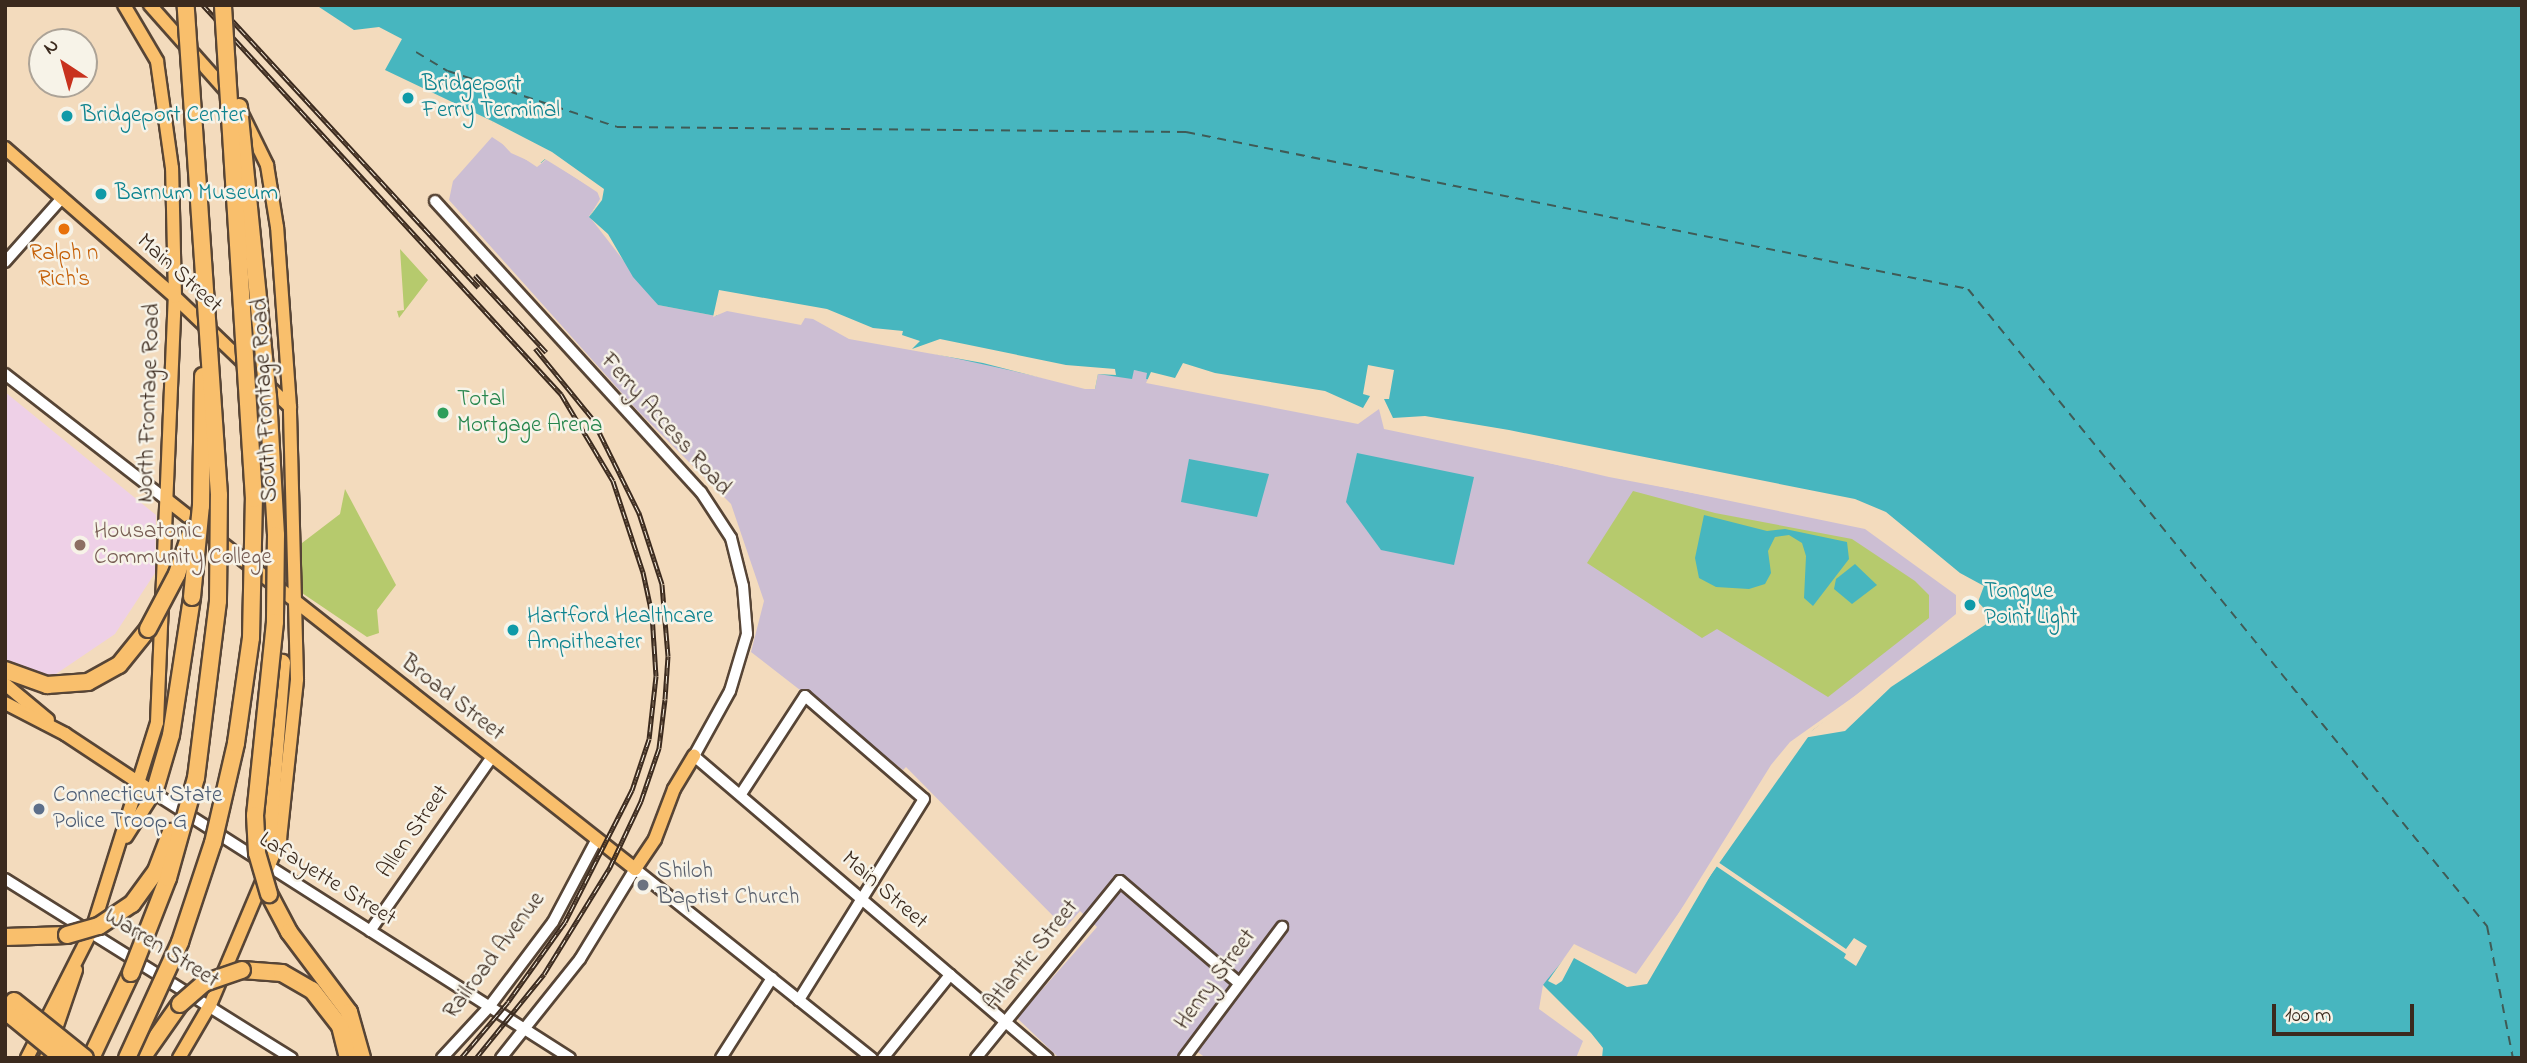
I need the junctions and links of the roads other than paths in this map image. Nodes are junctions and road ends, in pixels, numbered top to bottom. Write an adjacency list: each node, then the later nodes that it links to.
1 (150, 5): 12 (main road, South Frontage Road)
2 (186, 5): 10 (highway, bridge)
3 (224, 5): 15 (highway, bridge); 52 (highway, bridge)
4 (125, 6): 9 (main road, North Frontage Road)
5 (5, 148): 6 (main road, Main Street)
6 (62, 198): 8 (street); 9 (main road, Main Street)
7 (435, 201): 22 (street, Ferry Access Road)
8 (5, 262)
9 (175, 297): 12 (main road, Main Street); 14 (main road, North Frontage Road)
10 (207, 318): 13 (highway, bridge); 18 (highway, bridge)
11 (5, 374): 14 (street, Broad Street)
12 (290, 407): 16 (main road, South Frontage Road)
13 (201, 461): 17 (highway, bridge); 25 (highway, bridge)
14 (167, 500): 16 (main road, Broad Street); 24 (main road, North Frontage Road)
15 (276, 535): 29 (highway, bridge); 57 (highway, bridge)
16 (296, 601): 23 (main road, Broad Street); 29 (main road, South Frontage Road)
17 (5, 670)
18 (212, 674): 36 (highway, bridge); 51 (highway, bridge)
19 (7, 689): 21 (main road, Lafayette Street)
20 (5, 703): 21 (main road, Lafayette Street)
21 (65, 734): 24 (main road, Lafayette Street)
22 (694, 755): 26 (street, Main Street); 30 (main road, Ferry Access Road)
23 (492, 757): 27 (main road, Broad Street); 35 (street, Allen Street)
24 (139, 783): 25 (main road, Lafayette Street); 28 (main road, North Frontage Road)
25 (154, 793): 28 (main road, North Frontage Road); 29 (street, Lafayette Street)
26 (741, 794): 32 (street, Main Street); 32 (street)
27 (597, 839): 30 (main road, Broad Street); 44 (street, Railroad Avenue)
28 (120, 846): 34 (main road, North Frontage Road)
29 (265, 866): 35 (street, Lafayette Street); 43 (main road, South Frontage Road)
30 (635, 869): 39 (street, Broad Street); 46 (street)
31 (5, 879): 34 (street, Warren Street)
32 (862, 900): 38 (street, Main Street); 41 (street)
33 (1282, 927): 40 (street, Henry Street)
34 (92, 930): 37 (main road, North Frontage Road); 43 (street, Warren Street)
35 (370, 931): 44 (street, Lafayette Street)
36 (5, 937)
37 (79, 956): 47 (main road); 48 (main road)
38 (950, 975): 45 (street, Main Street); 63 (street)
39 (772, 978): 41 (street, Broad Street); 61 (street)
40 (1238, 982): 45 (street, Atlantic Street); 66 (street, Henry Street)
41 (799, 1000): 62 (street, Broad Street)
42 (8, 1005): 49 (highway, bridge); 50 (highway, bridge)
43 (210, 1005): 54 (main road, South Frontage Road); 55 (street, Warren Street)
44 (489, 1007): 46 (street, Lafayette Street); 58 (street, Railroad Avenue)
45 (1005, 1021): 64 (street, Atlantic Street); 65 (street, Main Street)
46 (526, 1030): 59 (street); 60 (street, Lafayette Street)
47 (27, 1058)
48 (46, 1058)
49 (64, 1058)
50 (85, 1058)
51 (90, 1058)
52 (127, 1058)
53 (142, 1058): 56 (highway, bridge)
54 (179, 1058)
55 (292, 1058)
56 (348, 1058)
57 (362, 1058)
58 (442, 1058)
59 (501, 1058)
60 (570, 1058)
61 (720, 1058)
62 (872, 1058)
63 (883, 1058)
64 (976, 1058)
65 (1048, 1058)
66 (1184, 1058)

